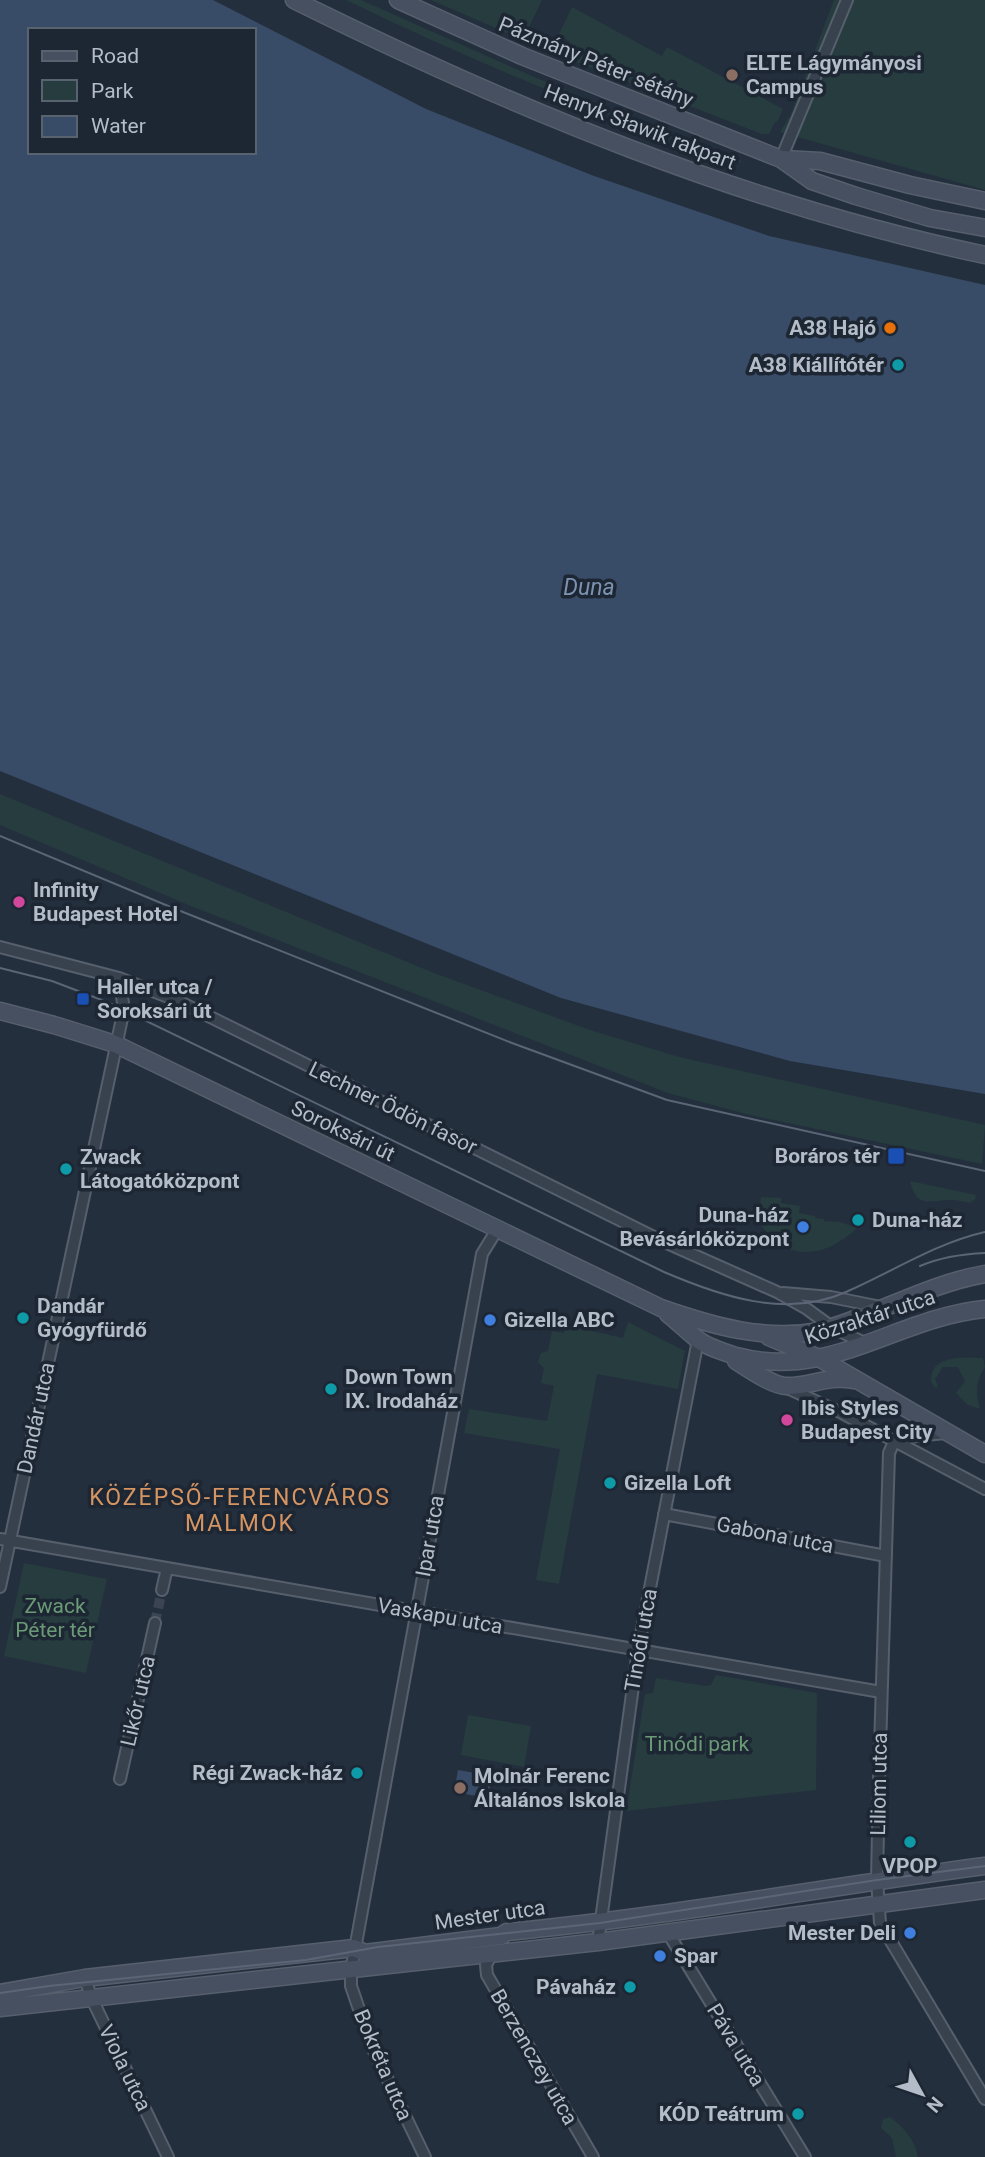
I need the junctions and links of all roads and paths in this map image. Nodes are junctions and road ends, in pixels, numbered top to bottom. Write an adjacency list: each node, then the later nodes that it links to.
1 (294, 0): 7 (street, Henryk Sławik rakpart)
2 (398, 0): 4 (street, Pázmány Péter sétány)
3 (847, 0): 4 (street)
4 (781, 159): 5 (street, Pázmány Péter sétány); 6 (street, Pázmány Péter sétány)
5 (985, 201)
6 (985, 228)
7 (985, 255)
8 (0, 947): 9 (street, Lechner Ödön fasor)
9 (119, 978): 11 (street, Dandár utca); 14 (street, Lechner Ödön fasor)
10 (0, 1011): 11 (street, Soroksári út)
11 (115, 1044): 12 (street, Soroksári út); 31 (street, Dandár utca)
12 (498, 1228): 15 (street, Soroksári út); 36 (street, Ipar utca)
13 (985, 1274): 16 (street, Közraktár utca)
14 (777, 1292): 16 (street, Lechner Ödön fasor); 18 (street, Lechner Ödön fasor)
15 (661, 1308): 19 (street, Soroksári út); 20 (street, Soroksári út)
16 (884, 1308): 18 (street, Közraktár utca)
17 (985, 1309): 21 (street, Közraktár utca)
18 (833, 1328): 19 (street, Közraktár utca); 21 (street, Lechner Ödön fasor)
19 (764, 1335): 23 (street)
20 (698, 1340): 22 (street, Soroksári út); 30 (street, Tinódi utca)
21 (867, 1344): 23 (street, Közraktár utca)
22 (726, 1353): 23 (street, Közraktár utca); 25 (street)
23 (819, 1358): 24 (street)
24 (861, 1382): 25 (street); 26 (street)
25 (784, 1387): 27 (street)
26 (945, 1433): 27 (street); 28 (street)
27 (894, 1441): 29 (street); 32 (street, Liliom utca)
28 (985, 1454)
29 (985, 1489)
30 (664, 1514): 32 (street, Gabona utca); 38 (street, Tinódi utca)
31 (5, 1540): 33 (street, Vaskapu utca); 34 (street, Dandár utca)
32 (886, 1556): 39 (street, Liliom utca)
33 (167, 1568): 35 (street); 36 (street, Vaskapu utca)
34 (0, 1587)
35 (162, 1590)
36 (416, 1612): 38 (street, Vaskapu utca); 48 (street, Ipar utca)
37 (155, 1623): 40 (street, Likőr utca)
38 (638, 1650): 39 (street, Vaskapu utca); 45 (street, Tinódi utca)
39 (881, 1692): 42 (street, Liliom utca)
40 (120, 1779)
41 (985, 1866): 42 (street, Mester utca)
42 (877, 1880): 44 (street, Liliom utca); 45 (street, Mester utca)
43 (985, 1890): 44 (street, Mester utca)
44 (878, 1904): 46 (street, Mester utca); 55 (street, Liliom utca)
45 (600, 1923): 47 (street, Tinódi utca); 48 (street, Mester utca)
46 (668, 1933): 47 (street, Mester utca); 59 (street, Páva utca)
47 (598, 1942): 49 (street, Mester utca)
48 (359, 1950): 50 (street, Ipar utca); 51 (street, Mester utca)
49 (491, 1955): 50 (street, Mester utca); 58 (street, Berzenczey utca)
50 (351, 1971): 53 (street, Mester utca); 57 (street, Bokréta utca)
51 (85, 1978): 52 (street, Mester utca); 53 (street, Viola utca)
52 (0, 1993)
53 (91, 1997): 54 (street, Mester utca); 56 (street, Viola utca)
54 (0, 2008)
55 (985, 2099)
56 (168, 2157)
57 (425, 2157)
58 (593, 2157)
59 (805, 2157)

